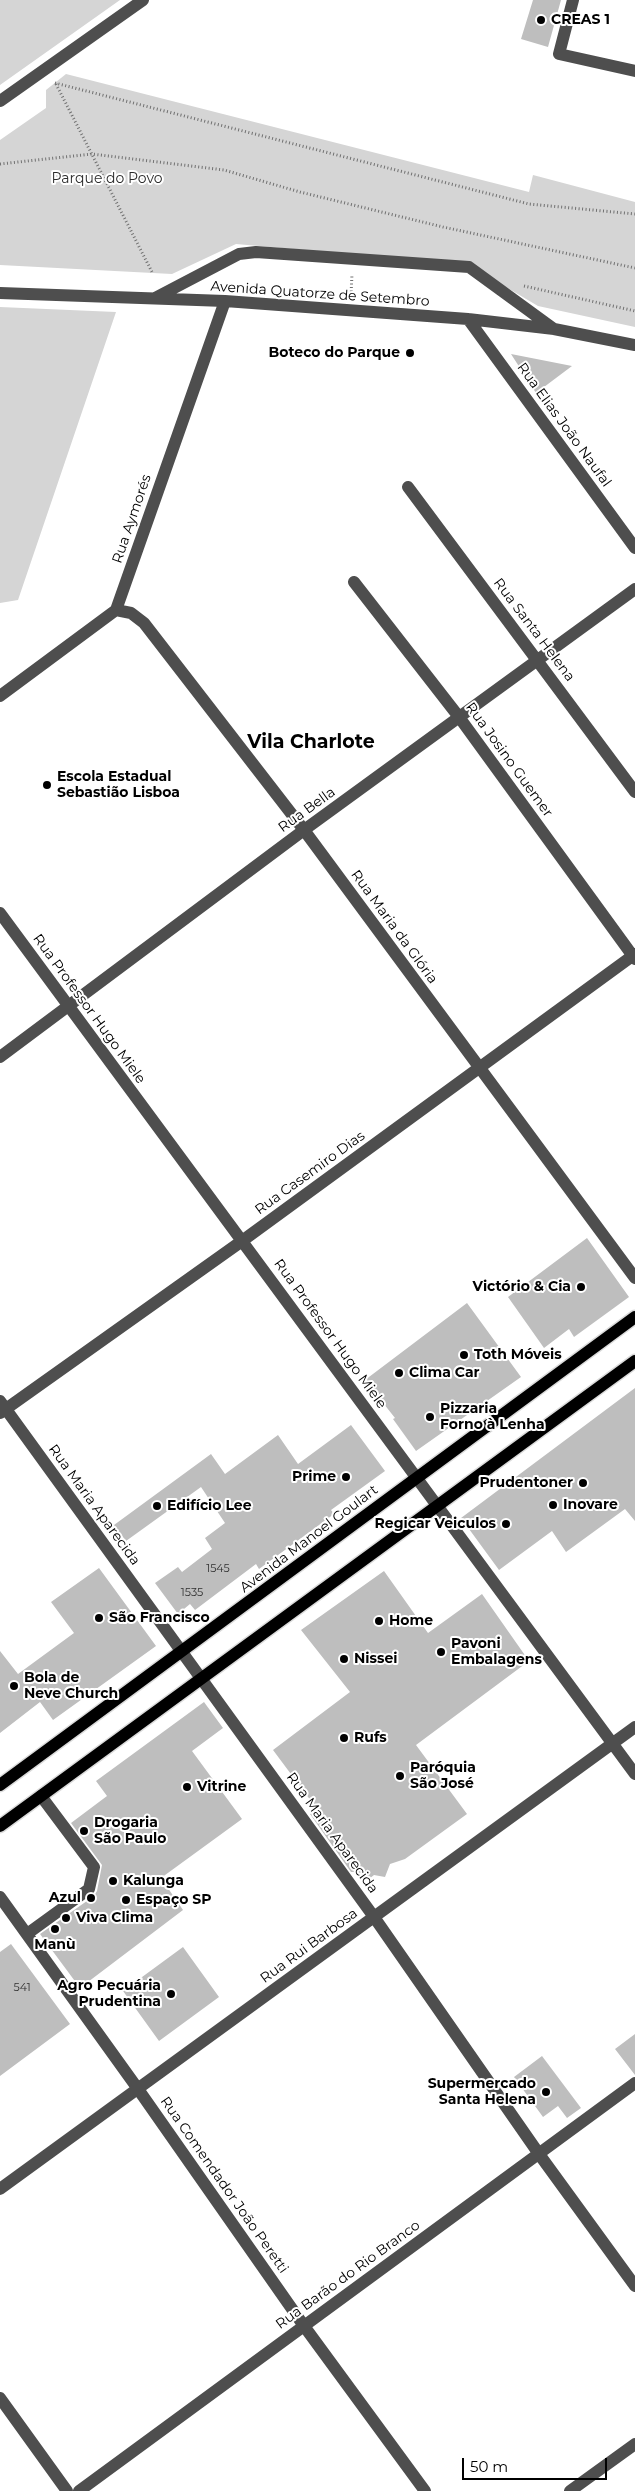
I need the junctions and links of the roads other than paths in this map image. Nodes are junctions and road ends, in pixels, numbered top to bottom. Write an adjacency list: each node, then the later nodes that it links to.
1 (143, 0): 4 (street)
2 (573, 0): 3 (street)
3 (635, 71)
4 (0, 101)
5 (0, 293): 6 (street, Avenida Quatorze de Setembro)
6 (153, 299): 7 (street, Avenida Quatorze de Setembro); 9 (street)
7 (225, 302): 8 (street, Avenida Quatorze de Setembro); 15 (street, Rua Aymorés)
8 (468, 319): 9 (street, Avenida Quatorze de Setembro); 12 (street, Rua Elias João Naufal)
9 (554, 329): 10 (street, Avenida Quatorze de Setembro)
10 (635, 345)
11 (408, 487): 16 (street, Rua Santa Helena)
12 (635, 548)
13 (354, 582): 18 (street, Rua Josino Guemer)
14 (635, 589): 16 (street, Rua Bella)
15 (116, 610): 17 (street); 20 (street, Rua Maria da Glória)
16 (538, 660): 18 (street, Rua Bella); 19 (street, Rua Santa Helena)
17 (0, 696)
18 (459, 717): 20 (street, Rua Bella); 22 (street, Rua Josino Guemer)
19 (635, 792)
20 (304, 830): 23 (street, Rua Bella); 25 (street, Rua Maria da Glória)
21 (0, 913): 23 (street, Rua Professor Hugo Miele)
22 (634, 956): 25 (street, Rua Casemiro Dias)
23 (69, 1006): 24 (street, Rua Bella); 26 (street, Rua Professor Hugo Miele)
24 (0, 1057)
25 (479, 1068): 26 (street, Rua Casemiro Dias); 27 (street, Rua Maria da Glória)
26 (242, 1242): 30 (street, Rua Casemiro Dias); 31 (street, Rua Professor Hugo Miele)
27 (635, 1278)
28 (635, 1316): 31 (main road, Avenida Manoel Goulart)
29 (635, 1360): 32 (main road)
30 (2, 1407): 33 (street, Rua Maria Aparecida)
31 (416, 1478): 32 (street, Rua Professor Hugo Miele); 33 (main road, Avenida Manoel Goulart)
32 (438, 1506): 34 (main road); 36 (street, Rua Professor Hugo Miele)
33 (182, 1650): 34 (street, Rua Maria Aparecida); 38 (main road, Avenida Manoel Goulart)
34 (201, 1678): 39 (main road); 42 (street, Rua Maria Aparecida)
35 (635, 1727): 36 (street, Rua Rui Barbosa)
36 (613, 1744): 37 (street, Rua Professor Hugo Miele); 42 (street, Rua Rui Barbosa)
37 (635, 1774)
38 (0, 1785)
39 (42, 1796): 40 (main road); 43 (street)
40 (0, 1826)
41 (0, 1897): 43 (street, Rua Comendador João Peretti)
42 (374, 1917): 45 (street, Rua Rui Barbosa); 46 (street, Rua Maria Aparecida)
43 (27, 1934): 45 (street, Rua Comendador João Peretti)
44 (635, 2083): 46 (street, Rua Barão do Rio Branco)
45 (138, 2088): 47 (street, Rua Rui Barbosa); 49 (street, Rua Comendador João Peretti)
46 (539, 2154): 48 (street, Rua Maria Aparecida); 49 (street, Rua Barão do Rio Branco)
47 (0, 2189)
48 (635, 2286)
49 (304, 2326): 53 (street, Rua Barão do Rio Branco); 54 (street, Rua Comendador João Peretti)
50 (0, 2398): 52 (street)
51 (635, 2444): 55 (street)
52 (67, 2491)
53 (79, 2491)
54 (424, 2491)
55 (570, 2491)

